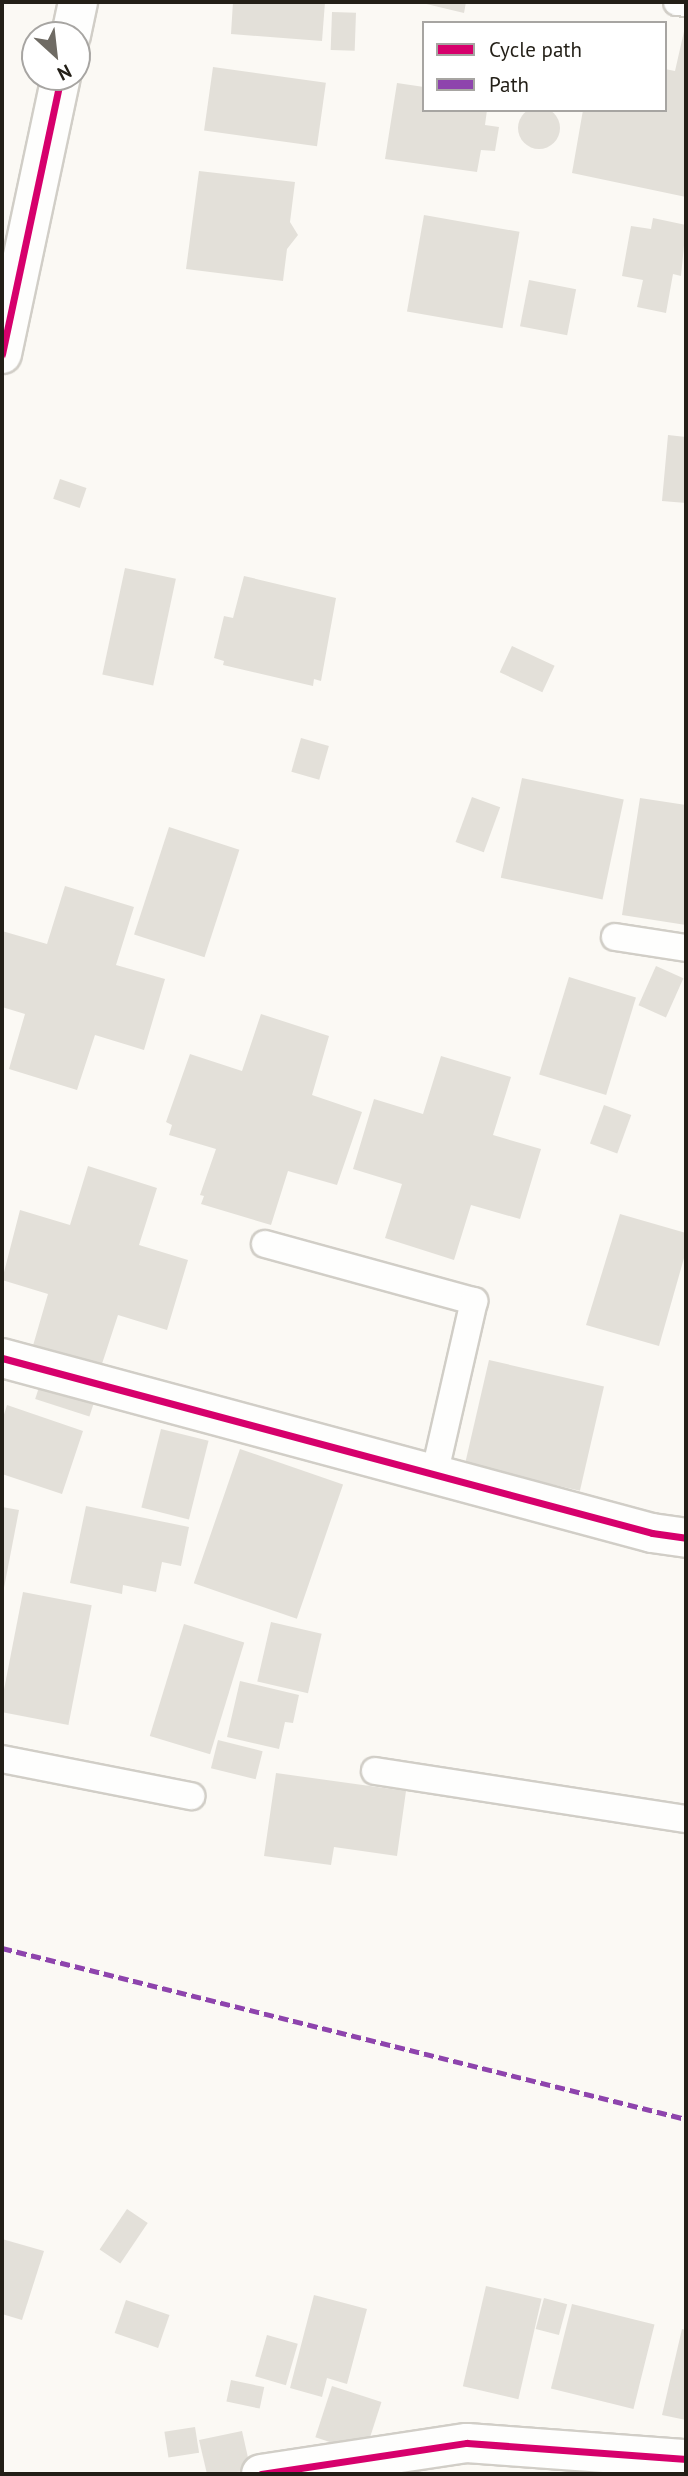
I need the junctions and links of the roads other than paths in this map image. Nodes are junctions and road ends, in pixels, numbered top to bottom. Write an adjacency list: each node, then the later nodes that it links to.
1 (78, 2): 4 (street)
2 (677, 2): 3 (lane)
3 (686, 4)
4 (74, 21)
5 (58, 91): 6 (street)
6 (2, 354)
7 (615, 937): 8 (lane)
8 (686, 948)
9 (265, 1244): 11 (lane)
10 (2, 1358): 11 (street)
11 (434, 1475): 12 (street)
12 (686, 1538)
13 (2, 1759): 15 (lane)
14 (375, 1770): 16 (lane)
15 (191, 1796)
16 (686, 1819)
17 (686, 2459): 18 (street)
18 (261, 2474)

